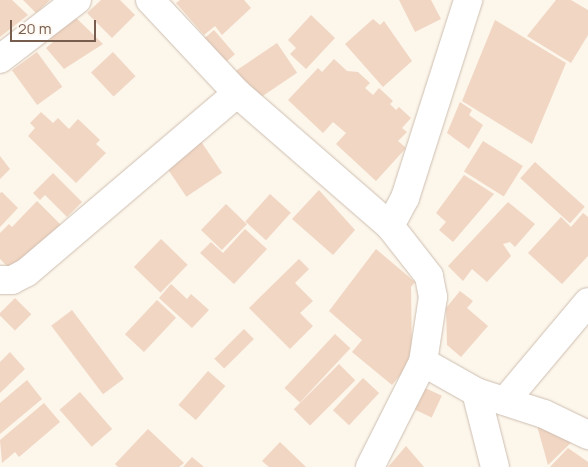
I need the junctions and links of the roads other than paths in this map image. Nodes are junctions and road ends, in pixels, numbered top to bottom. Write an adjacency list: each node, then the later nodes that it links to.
1 (77, 0): 4 (street)
2 (150, 0): 5 (street)
3 (468, 0): 6 (street)
4 (0, 59)
5 (237, 93): 6 (street); 7 (street)
6 (390, 226): 9 (street)
7 (0, 280)
8 (588, 302): 11 (street)
9 (423, 362): 10 (street); 13 (street)
10 (476, 392): 11 (street); 14 (street)
11 (505, 401): 12 (street)
12 (588, 435)
13 (370, 467)
14 (494, 467)

